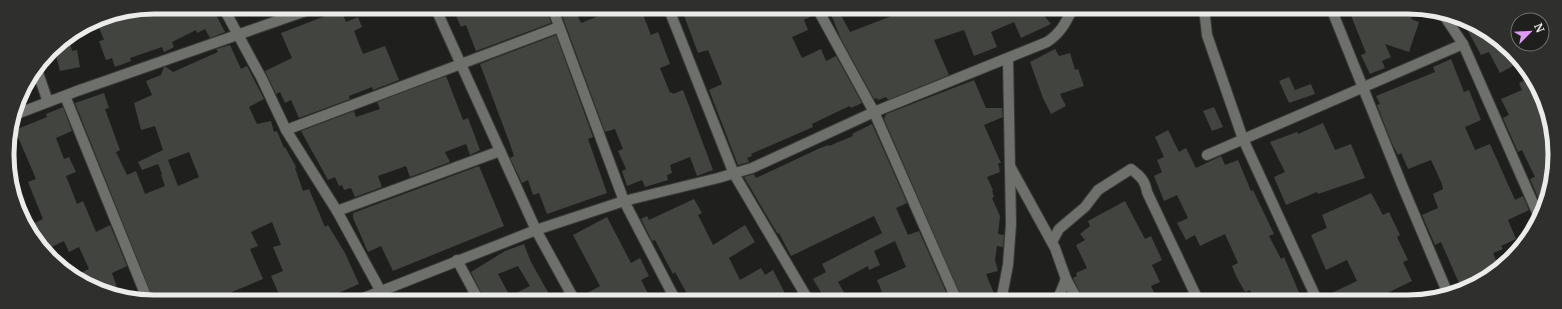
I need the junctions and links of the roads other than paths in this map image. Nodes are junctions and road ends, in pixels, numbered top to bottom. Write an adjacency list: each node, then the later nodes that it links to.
1 (227, 14): 12 (street)
2 (297, 14): 12 (street)
3 (438, 14): 15 (street)
4 (554, 14): 11 (street)
5 (670, 14): 27 (street)
6 (820, 14): 21 (street)
7 (1070, 14): 14 (street)
8 (1205, 14): 23 (street)
9 (1333, 14): 17 (street)
10 (1449, 20): 13 (street)
11 (559, 27): 15 (street); 28 (street)
12 (239, 34): 18 (street); 22 (street)
13 (1462, 44): 17 (street); 29 (street)
14 (1008, 60): 21 (street); 26 (street)
15 (461, 63): 22 (street); 24 (street)
16 (39, 75): 19 (street)
17 (1363, 88): 23 (street); 35 (street)
18 (65, 96): 19 (street); 37 (street)
19 (48, 102): 20 (street)
20 (20, 112)
21 (874, 112): 27 (street); 44 (street)
22 (286, 130): 30 (street)
23 (1243, 139): 25 (street); 49 (street)
24 (500, 150): 30 (street); 31 (street)
25 (1207, 155)
26 (1010, 166): 32 (street); 45 (street)
27 (734, 174): 28 (street); 43 (street)
28 (624, 201): 31 (street); 42 (street)
29 (1536, 210)
30 (337, 211): 36 (street)
31 (536, 230): 33 (street); 41 (street)
32 (1052, 242): 34 (street); 48 (street)
33 (457, 260): 36 (street); 40 (street)
34 (1066, 279): 46 (street); 47 (street)
35 (1446, 290)
36 (381, 291): 38 (street); 39 (street)
37 (146, 295)
38 (371, 295)
39 (383, 295)
40 (476, 295)
41 (572, 295)
42 (673, 295)
43 (805, 295)
44 (954, 295)
45 (1002, 295)
46 (1059, 295)
47 (1075, 295)
48 (1196, 295)
49 (1315, 295)

